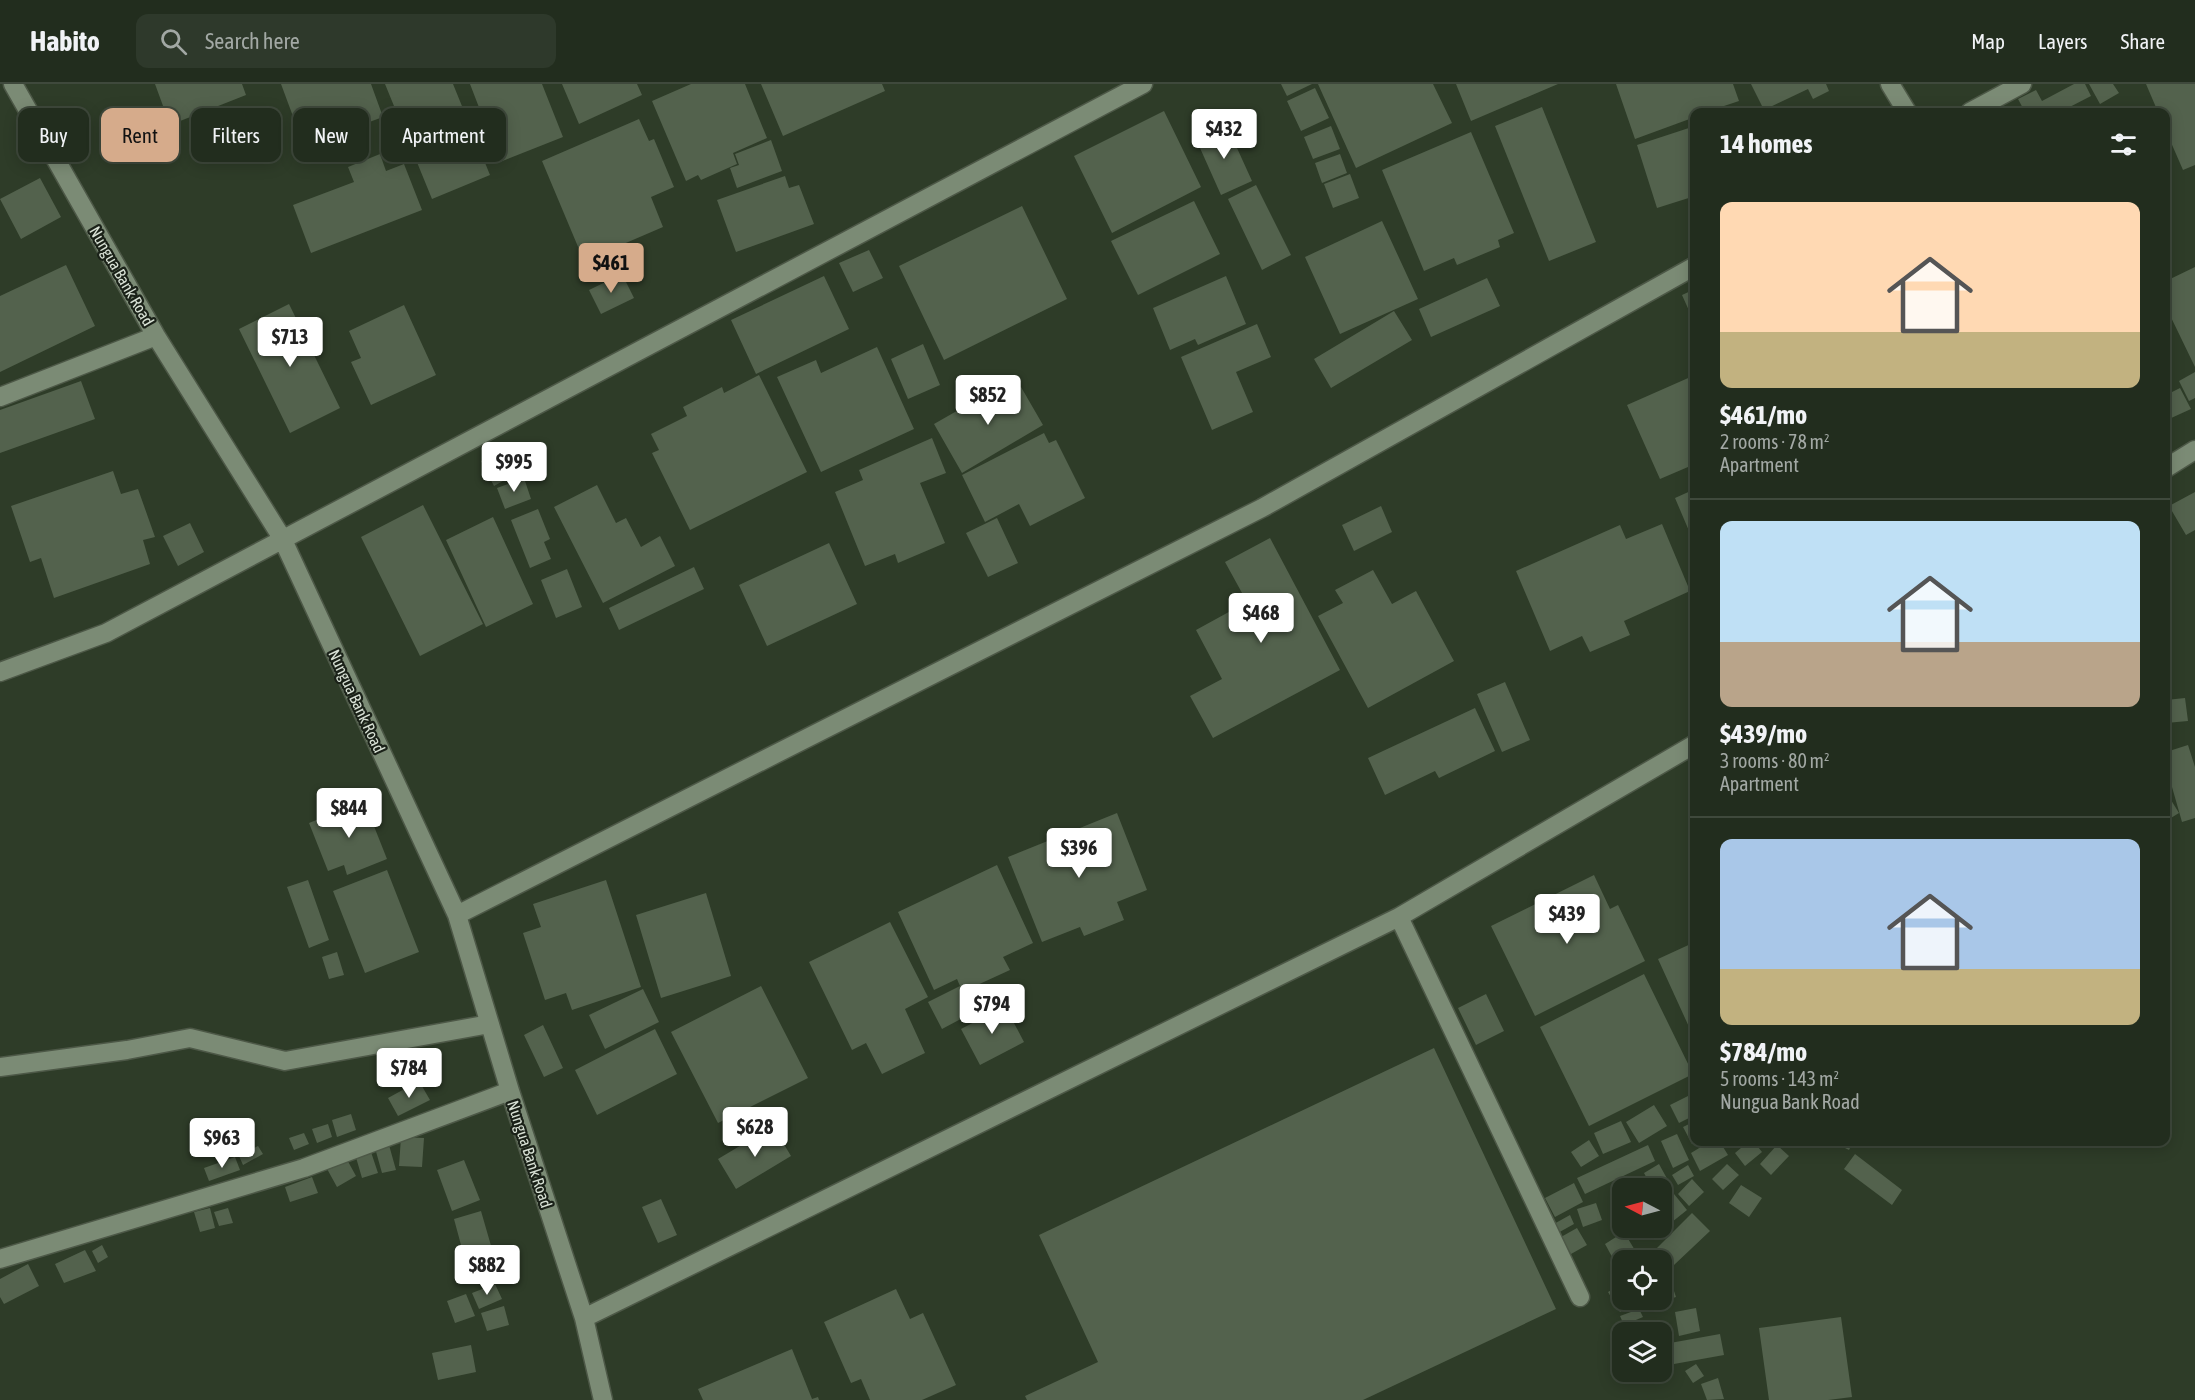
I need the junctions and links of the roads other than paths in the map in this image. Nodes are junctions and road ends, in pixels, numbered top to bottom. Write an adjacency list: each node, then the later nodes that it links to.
1 (13, 84): 8 (street, Nungua Bank Road)
2 (1143, 84): 12 (street)
3 (1890, 84): 5 (street)
4 (2022, 84): 6 (street)
5 (1904, 108)
6 (1977, 108)
7 (1690, 269): 15 (street)
8 (156, 336): 9 (street); 12 (street, Nungua Bank Road)
9 (0, 397)
10 (2195, 450): 11 (street)
11 (2170, 466)
12 (282, 537): 13 (street); 15 (street, Nungua Bank Road)
13 (0, 672)
14 (1690, 747): 16 (street)
15 (457, 915): 17 (street, Nungua Bank Road)
16 (1399, 917): 21 (street); 22 (street)
17 (490, 1024): 18 (street); 19 (street, Nungua Bank Road)
18 (0, 1067)
19 (510, 1091): 20 (street); 22 (street, Nungua Bank Road)
20 (0, 1259)
21 (1580, 1297)
22 (584, 1318): 23 (street, Nungua Bank Road)
23 (603, 1400)

